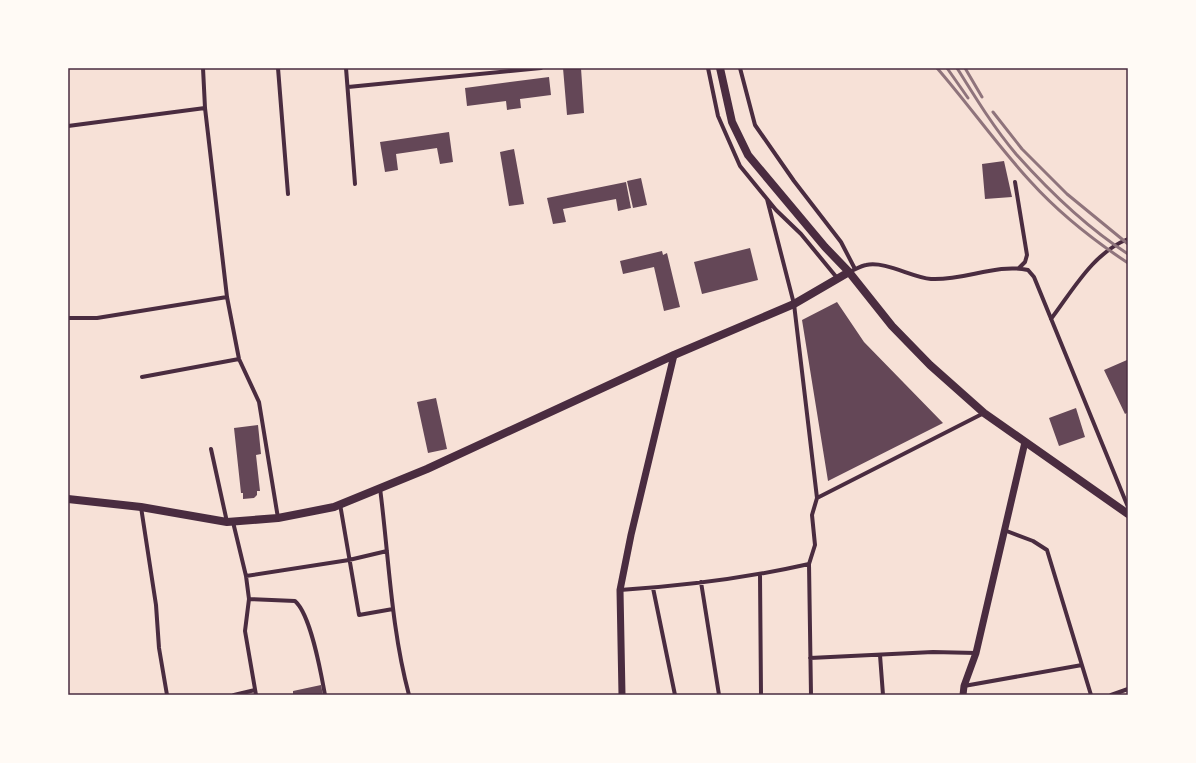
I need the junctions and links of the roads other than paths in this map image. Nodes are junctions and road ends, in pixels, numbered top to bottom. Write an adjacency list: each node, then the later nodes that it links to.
1 (203, 68): 9 (street)
2 (278, 68): 13 (street)
3 (346, 68): 8 (street)
4 (541, 68): 8 (street)
5 (708, 68): 14 (street)
6 (720, 68): 17 (main road)
7 (740, 68): 17 (street)
8 (348, 87): 12 (street)
9 (205, 108): 10 (street); 19 (street)
10 (68, 126)
11 (1015, 182): 16 (street)
12 (355, 184)
13 (288, 194)
14 (767, 199): 18 (street); 20 (street)
15 (1128, 239): 22 (street)
16 (1019, 268): 17 (street); 22 (street)
17 (852, 271): 18 (main road); 26 (main road)
18 (838, 279): 20 (main road)
19 (227, 297): 21 (street); 24 (street)
20 (794, 304): 23 (main road); 30 (street)
21 (68, 318)
22 (1051, 319): 34 (street)
23 (674, 355): 29 (main road); 46 (street)
24 (239, 359): 25 (street); 36 (street)
25 (142, 377)
26 (984, 413): 27 (main road); 30 (street)
27 (1025, 442): 35 (main road); 38 (street)
28 (211, 449): 37 (street)
29 (380, 488): 32 (main road); 39 (street)
30 (817, 498): 41 (street)
31 (68, 499): 33 (main road)
32 (340, 504): 36 (main road); 40 (street)
33 (142, 507): 37 (main road); 56 (street)
34 (1128, 507)
35 (1128, 514)
36 (278, 518): 37 (main road)
37 (230, 522): 43 (street)
38 (1004, 530): 49 (street); 52 (street)
39 (387, 551): 40 (street); 48 (street)
40 (349, 560): 43 (street); 48 (street)
41 (808, 564): 42 (street); 51 (street)
42 (760, 575): 44 (street); 64 (street)
43 (246, 576): 47 (street)
44 (701, 582): 45 (street); 63 (street)
45 (653, 588): 46 (street); 62 (street)
46 (620, 590): 61 (street)
47 (249, 600): 55 (street); 59 (street)
48 (393, 609): 60 (street)
49 (976, 652): 50 (street); 53 (street)
50 (880, 655): 51 (street); 66 (street)
51 (810, 658): 65 (street)
52 (1082, 666): 53 (street); 68 (street)
53 (964, 686): 67 (street)
54 (1128, 689): 69 (street)
55 (255, 690): 57 (street); 58 (street)
56 (168, 695)
57 (234, 695)
58 (256, 695)
59 (325, 695)
60 (409, 695)
61 (622, 695)
62 (675, 695)
63 (719, 695)
64 (762, 695)
65 (811, 695)
66 (883, 695)
67 (963, 695)
68 (1091, 695)
69 (1111, 695)

